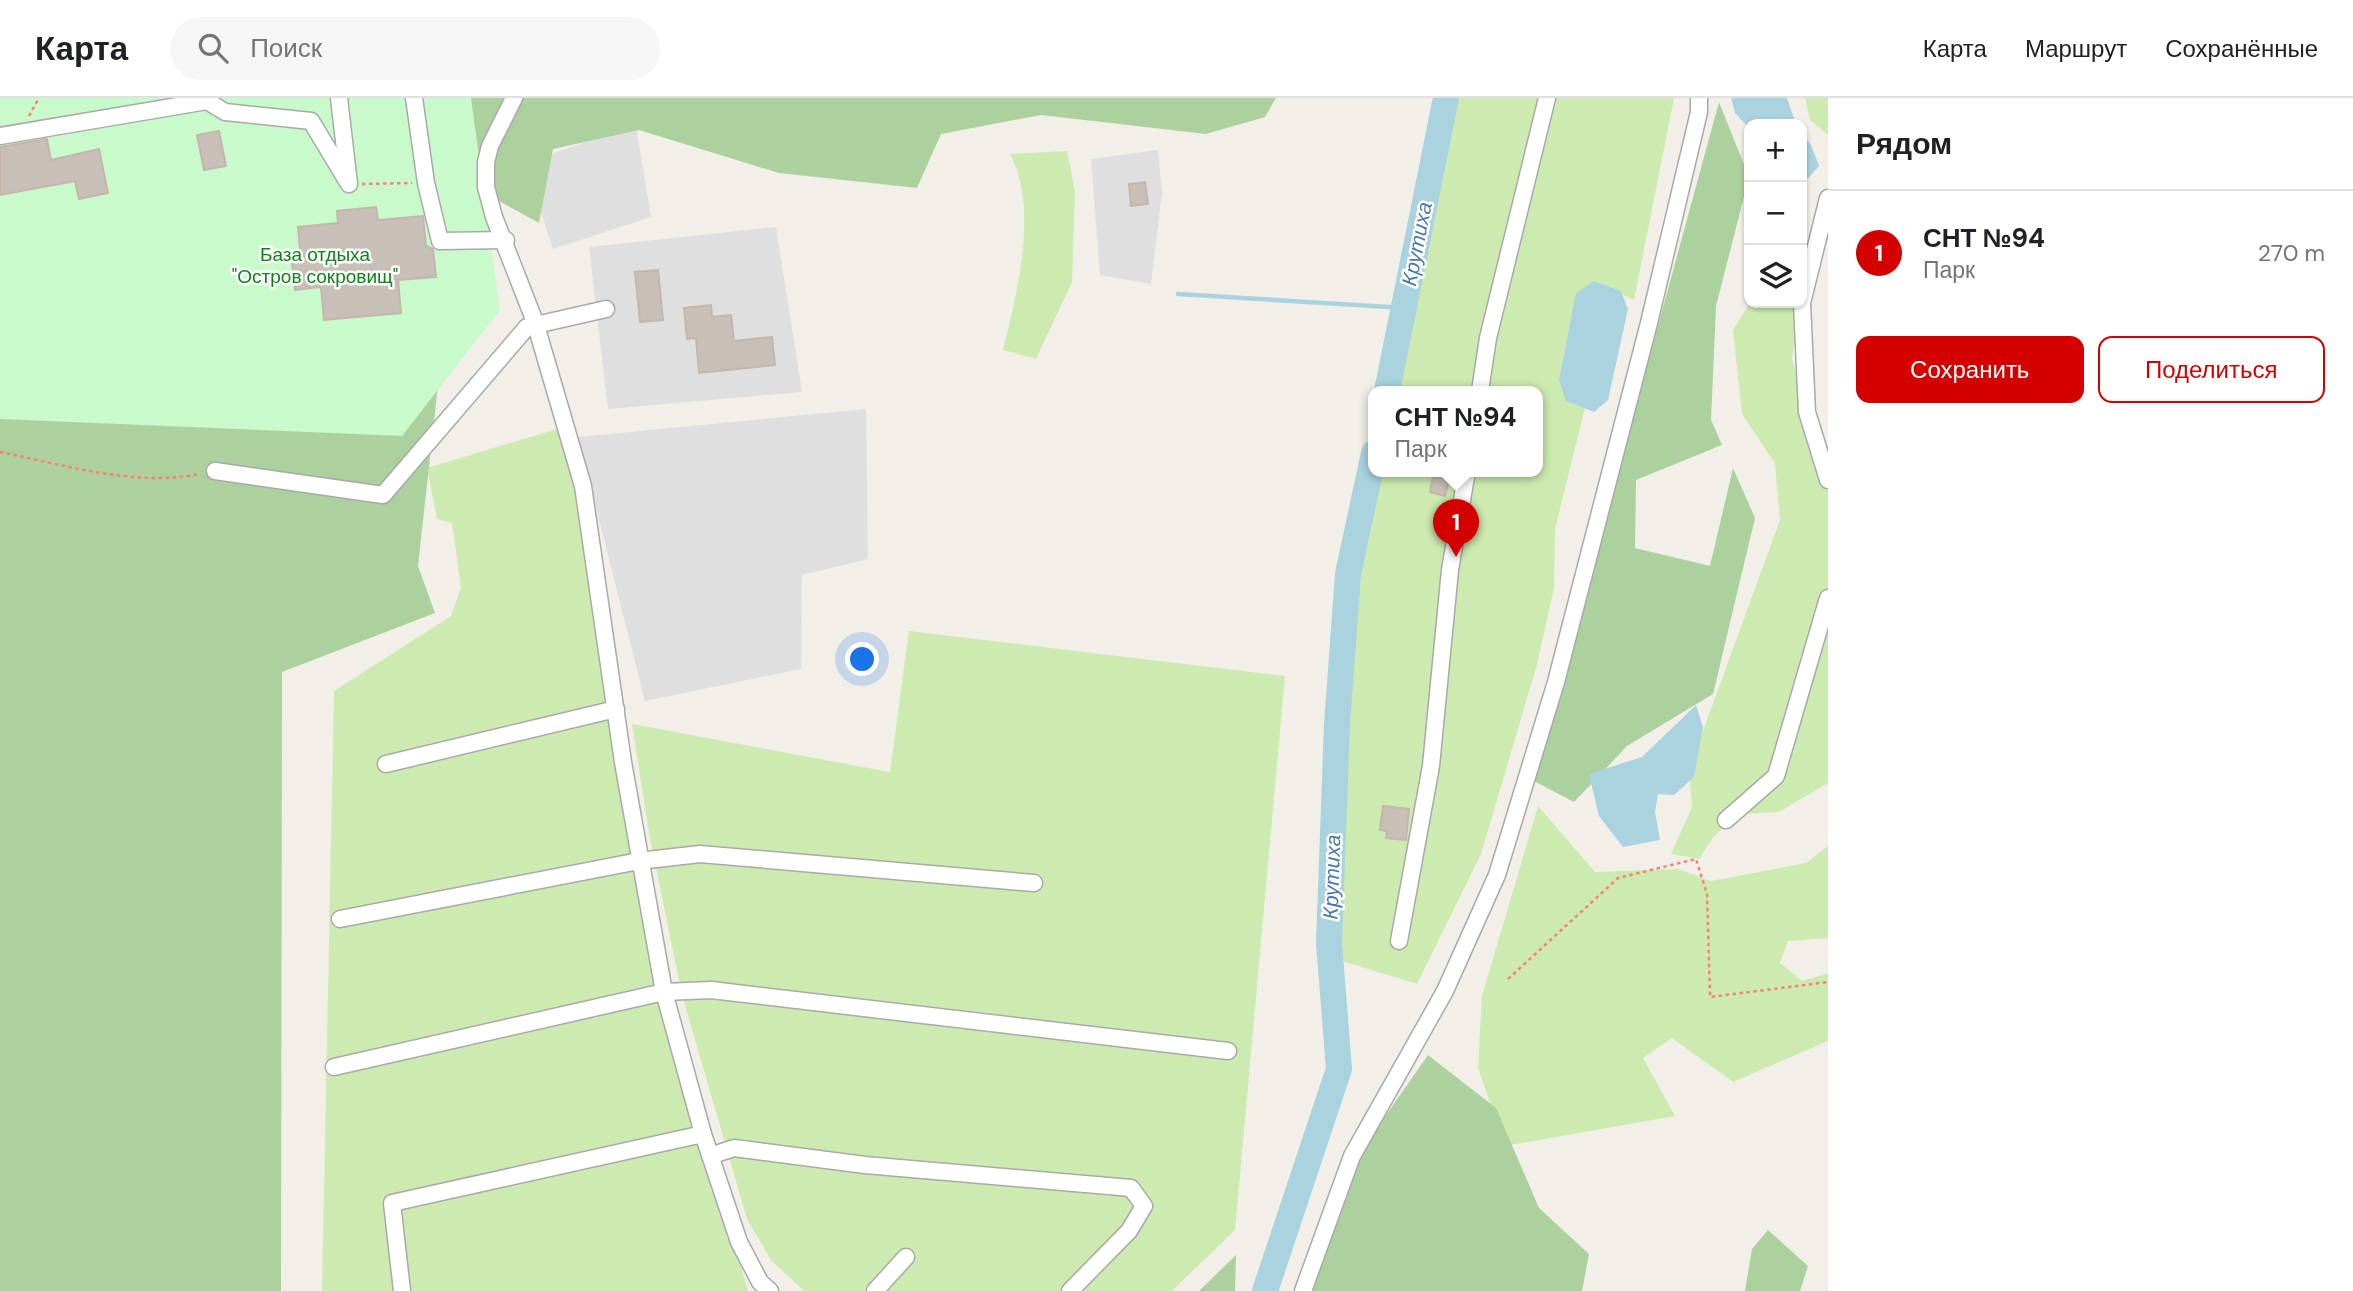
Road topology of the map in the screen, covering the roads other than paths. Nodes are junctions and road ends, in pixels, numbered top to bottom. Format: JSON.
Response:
{"nodes":[{"id":1,"x":339,"y":98,"type":"edge"},
{"id":2,"x":414,"y":98,"type":"edge"},
{"id":3,"x":514,"y":98,"type":"edge"},
{"id":4,"x":1546,"y":98,"type":"edge"},
{"id":5,"x":1699,"y":98,"type":"edge"},
{"id":6,"x":0,"y":136,"type":"edge"},
{"id":7,"x":1828,"y":198,"type":"edge"},
{"id":8,"x":506,"y":240,"type":"junction"},
{"id":9,"x":606,"y":309,"type":"dead end"},
{"id":10,"x":535,"y":322,"type":"junction"},
{"id":11,"x":1481,"y":386,"type":"edge"},
{"id":12,"x":215,"y":471,"type":"road end"},
{"id":13,"x":1465,"y":477,"type":"edge"},
{"id":14,"x":1828,"y":480,"type":"edge"},
{"id":15,"x":1828,"y":598,"type":"edge"},
{"id":16,"x":615,"y":709,"type":"junction"},
{"id":17,"x":386,"y":764,"type":"dead end"},
{"id":18,"x":1726,"y":820,"type":"dead end"},
{"id":19,"x":639,"y":860,"type":"junction"},
{"id":20,"x":1034,"y":883,"type":"dead end"},
{"id":21,"x":340,"y":919,"type":"dead end"},
{"id":22,"x":1399,"y":941,"type":"dead end"},
{"id":23,"x":664,"y":992,"type":"junction"},
{"id":24,"x":1228,"y":1051,"type":"dead end"},
{"id":25,"x":334,"y":1067,"type":"dead end"},
{"id":26,"x":703,"y":1134,"type":"junction"},
{"id":27,"x":710,"y":1156,"type":"junction"},
{"id":28,"x":906,"y":1257,"type":"dead end"},
{"id":29,"x":402,"y":1291,"type":"edge"},
{"id":30,"x":770,"y":1291,"type":"edge"},
{"id":31,"x":875,"y":1291,"type":"edge"},
{"id":32,"x":1070,"y":1291,"type":"edge"},
{"id":33,"x":1303,"y":1291,"type":"edge"}],
"edges":[{"from":1,"to":6,"type":"street"},
{"from":2,"to":8,"type":"street"},
{"from":3,"to":8,"type":"street"},
{"from":4,"to":11,"type":"street"},
{"from":5,"to":33,"type":"street"},
{"from":7,"to":14,"type":"street"},
{"from":8,"to":10,"type":"street"},
{"from":9,"to":10,"type":"street"},
{"from":10,"to":12,"type":"street"},
{"from":10,"to":16,"type":"street"},
{"from":13,"to":22,"type":"street"},
{"from":15,"to":18,"type":"street"},
{"from":16,"to":17,"type":"street"},
{"from":16,"to":19,"type":"street"},
{"from":19,"to":20,"type":"street"},
{"from":19,"to":21,"type":"street"},
{"from":19,"to":23,"type":"street"},
{"from":23,"to":24,"type":"street"},
{"from":23,"to":25,"type":"street"},
{"from":23,"to":26,"type":"street"},
{"from":26,"to":27,"type":"street"},
{"from":26,"to":29,"type":"street"},
{"from":27,"to":30,"type":"street"},
{"from":27,"to":32,"type":"street"},
{"from":28,"to":31,"type":"street"}]}
